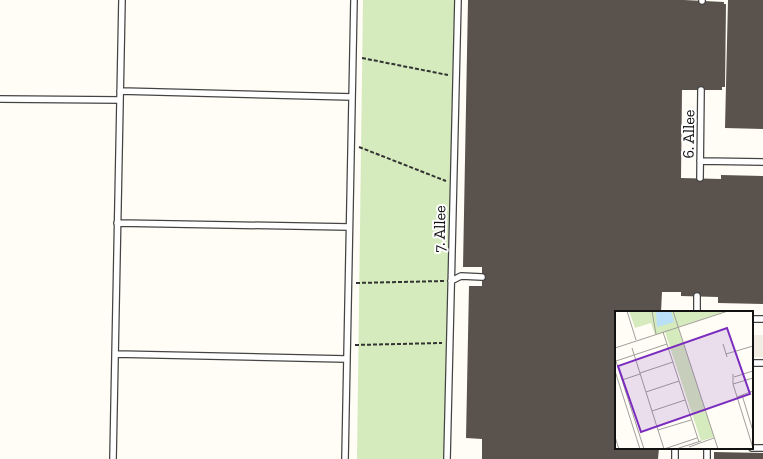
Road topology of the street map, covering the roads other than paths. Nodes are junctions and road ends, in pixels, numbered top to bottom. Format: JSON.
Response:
{"nodes":[{"id":1,"x":122,"y":0,"type":"edge"},
{"id":2,"x":354,"y":0,"type":"edge"},
{"id":3,"x":458,"y":0,"type":"edge"},
{"id":4,"x":701,"y":90,"type":"dead end"},
{"id":5,"x":120,"y":91,"type":"junction"},
{"id":6,"x":352,"y":97,"type":"junction"},
{"id":7,"x":0,"y":99,"type":"edge"},
{"id":8,"x":120,"y":100,"type":"junction"},
{"id":9,"x":700,"y":161,"type":"junction"},
{"id":10,"x":763,"y":162,"type":"edge"},
{"id":11,"x":700,"y":178,"type":"dead end"},
{"id":12,"x":117,"y":223,"type":"junction"},
{"id":13,"x":349,"y":227,"type":"junction"},
{"id":14,"x":482,"y":277,"type":"dead end"},
{"id":15,"x":451,"y":281,"type":"junction"},
{"id":16,"x":697,"y":296,"type":"dead end"},
{"id":17,"x":697,"y":311,"type":"edge"},
{"id":18,"x":115,"y":354,"type":"junction"},
{"id":19,"x":346,"y":359,"type":"junction"},
{"id":20,"x":113,"y":459,"type":"edge"},
{"id":21,"x":345,"y":459,"type":"edge"},
{"id":22,"x":447,"y":459,"type":"edge"}],
"edges":[{"from":1,"to":5,"type":"lane"},
{"from":2,"to":6,"type":"lane"},
{"from":3,"to":15,"type":"lane","name":"7. Allee"},
{"from":4,"to":9,"type":"lane","name":"6. Allee"},
{"from":5,"to":6,"type":"lane"},
{"from":5,"to":8,"type":"lane"},
{"from":6,"to":13,"type":"lane"},
{"from":7,"to":8,"type":"lane"},
{"from":8,"to":12,"type":"lane"},
{"from":9,"to":10,"type":"lane"},
{"from":9,"to":11,"type":"lane","name":"6. Allee"},
{"from":12,"to":13,"type":"lane"},
{"from":12,"to":18,"type":"lane"},
{"from":13,"to":19,"type":"lane"},
{"from":14,"to":15,"type":"lane"},
{"from":15,"to":22,"type":"lane","name":"7. Allee"},
{"from":16,"to":17,"type":"lane"},
{"from":18,"to":19,"type":"lane"},
{"from":18,"to":20,"type":"lane"},
{"from":19,"to":21,"type":"lane"}]}
